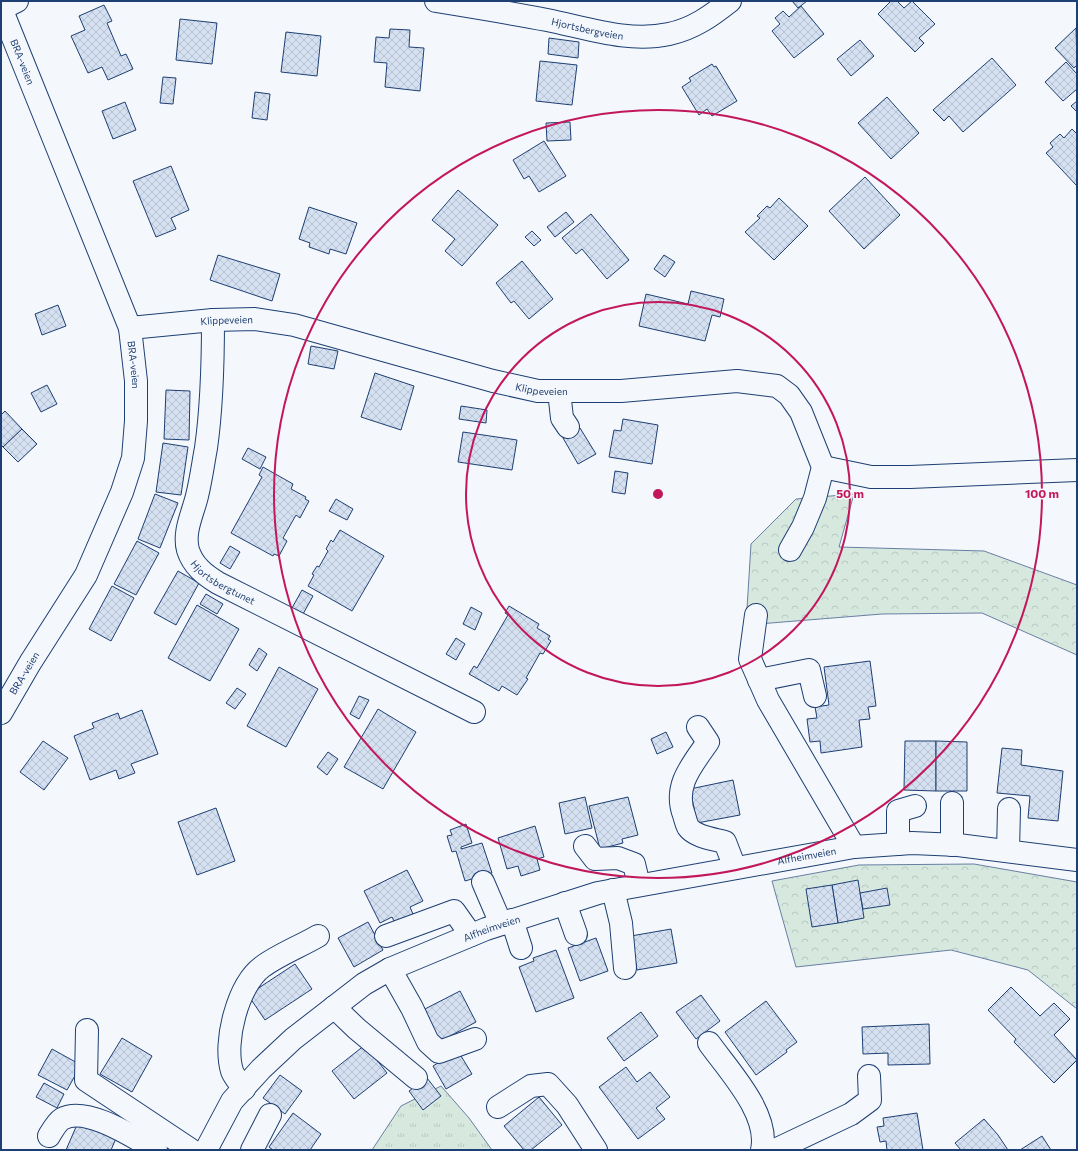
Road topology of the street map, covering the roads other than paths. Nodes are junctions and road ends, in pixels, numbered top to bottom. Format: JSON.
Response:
{"nodes":[{"id":1,"x":17,"y":1,"type":"edge"},
{"id":2,"x":436,"y":1,"type":"edge"},
{"id":3,"x":730,"y":1,"type":"edge"},
{"id":4,"x":1,"y":8,"type":"edge"},
{"id":5,"x":214,"y":320,"type":"junction"},
{"id":6,"x":130,"y":328,"type":"junction"},
{"id":7,"x":560,"y":391,"type":"junction"},
{"id":8,"x":568,"y":428,"type":"dead end"},
{"id":9,"x":823,"y":467,"type":"junction"},
{"id":10,"x":1077,"y":470,"type":"edge"},
{"id":11,"x":790,"y":550,"type":"dead end"},
{"id":12,"x":756,"y":615,"type":"dead end"},
{"id":13,"x":759,"y":680,"type":"junction"},
{"id":14,"x":815,"y":696,"type":"dead end"},
{"id":15,"x":474,"y":712,"type":"dead end"},
{"id":16,"x":1,"y":713,"type":"edge"},
{"id":17,"x":698,"y":727,"type":"dead end"},
{"id":18,"x":952,"y":803,"type":"dead end"},
{"id":19,"x":915,"y":806,"type":"dead end"},
{"id":20,"x":1009,"y":810,"type":"dead end"},
{"id":21,"x":898,"y":844,"type":"junction"},
{"id":22,"x":952,"y":845,"type":"junction"},
{"id":23,"x":584,"y":846,"type":"dead end"},
{"id":24,"x":854,"y":847,"type":"junction"},
{"id":25,"x":1008,"y":851,"type":"junction"},
{"id":26,"x":1077,"y":860,"type":"edge"},
{"id":27,"x":735,"y":868,"type":"junction"},
{"id":28,"x":483,"y":882,"type":"dead end"},
{"id":29,"x":639,"y":885,"type":"junction"},
{"id":30,"x":614,"y":890,"type":"junction"},
{"id":31,"x":565,"y":903,"type":"junction"},
{"id":32,"x":506,"y":922,"type":"junction"},
{"id":33,"x":576,"y":934,"type":"dead end"},
{"id":34,"x":471,"y":935,"type":"junction"},
{"id":35,"x":318,"y":936,"type":"dead end"},
{"id":36,"x":386,"y":936,"type":"dead end"},
{"id":37,"x":521,"y":948,"type":"dead end"},
{"id":38,"x":625,"y":968,"type":"dead end"},
{"id":39,"x":390,"y":969,"type":"junction"},
{"id":40,"x":334,"y":1007,"type":"junction"},
{"id":41,"x":87,"y":1030,"type":"dead end"},
{"id":42,"x":475,"y":1039,"type":"dead end"},
{"id":43,"x":709,"y":1043,"type":"dead end"},
{"id":44,"x":869,"y":1076,"type":"dead end"},
{"id":45,"x":416,"y":1078,"type":"dead end"},
{"id":46,"x":244,"y":1088,"type":"junction"},
{"id":47,"x":498,"y":1107,"type":"dead end"},
{"id":48,"x":270,"y":1115,"type":"dead end"},
{"id":49,"x":48,"y":1136,"type":"dead end"},
{"id":50,"x":156,"y":1150,"type":"edge"},
{"id":51,"x":191,"y":1150,"type":"edge"},
{"id":52,"x":206,"y":1150,"type":"edge"},
{"id":53,"x":252,"y":1150,"type":"edge"},
{"id":54,"x":596,"y":1150,"type":"edge"},
{"id":55,"x":762,"y":1150,"type":"edge"},
{"id":56,"x":775,"y":1150,"type":"edge"}],
"edges":[{"from":1,"to":4,"type":"street"},
{"from":2,"to":3,"type":"street","name":"Hjortsbergveien"},
{"from":4,"to":6,"type":"street","name":"BRA-veien"},
{"from":5,"to":6,"type":"street","name":"Klippeveien"},
{"from":5,"to":7,"type":"street","name":"Klippeveien"},
{"from":5,"to":15,"type":"street","name":"Hjortsbergtunet"},
{"from":6,"to":16,"type":"street","name":"BRA-veien"},
{"from":7,"to":8,"type":"street"},
{"from":7,"to":9,"type":"street","name":"Klippeveien"},
{"from":9,"to":10,"type":"street"},
{"from":9,"to":11,"type":"street"},
{"from":12,"to":13,"type":"street","name":"Alfheimveien"},
{"from":13,"to":14,"type":"street"},
{"from":13,"to":24,"type":"street","name":"Alfheimveien"},
{"from":17,"to":27,"type":"street"},
{"from":18,"to":22,"type":"street"},
{"from":19,"to":21,"type":"street"},
{"from":20,"to":25,"type":"street"},
{"from":21,"to":22,"type":"street","name":"Alfheimveien"},
{"from":21,"to":24,"type":"street","name":"Alfheimveien"},
{"from":22,"to":25,"type":"street","name":"Alfheimveien"},
{"from":23,"to":29,"type":"street"},
{"from":24,"to":27,"type":"street","name":"Alfheimveien"},
{"from":25,"to":26,"type":"street","name":"Alfheimveien"},
{"from":27,"to":29,"type":"street","name":"Alfheimveien"},
{"from":28,"to":32,"type":"street"},
{"from":29,"to":30,"type":"street","name":"Alfheimveien"},
{"from":30,"to":31,"type":"street","name":"Alfheimveien"},
{"from":30,"to":38,"type":"street"},
{"from":31,"to":32,"type":"street","name":"Alfheimveien"},
{"from":31,"to":33,"type":"street"},
{"from":32,"to":34,"type":"street","name":"Alfheimveien"},
{"from":32,"to":37,"type":"street"},
{"from":34,"to":36,"type":"street"},
{"from":34,"to":39,"type":"street","name":"Alfheimveien"},
{"from":35,"to":46,"type":"street"},
{"from":39,"to":40,"type":"street","name":"Alfheimveien"},
{"from":39,"to":42,"type":"street"},
{"from":40,"to":45,"type":"street"},
{"from":40,"to":46,"type":"street","name":"Alfheimveien"},
{"from":41,"to":51,"type":"street"},
{"from":43,"to":55,"type":"street"},
{"from":44,"to":56,"type":"street"},
{"from":46,"to":52,"type":"street","name":"Alfheimveien"},
{"from":47,"to":54,"type":"street"},
{"from":48,"to":53,"type":"street"},
{"from":49,"to":50,"type":"street"}]}
